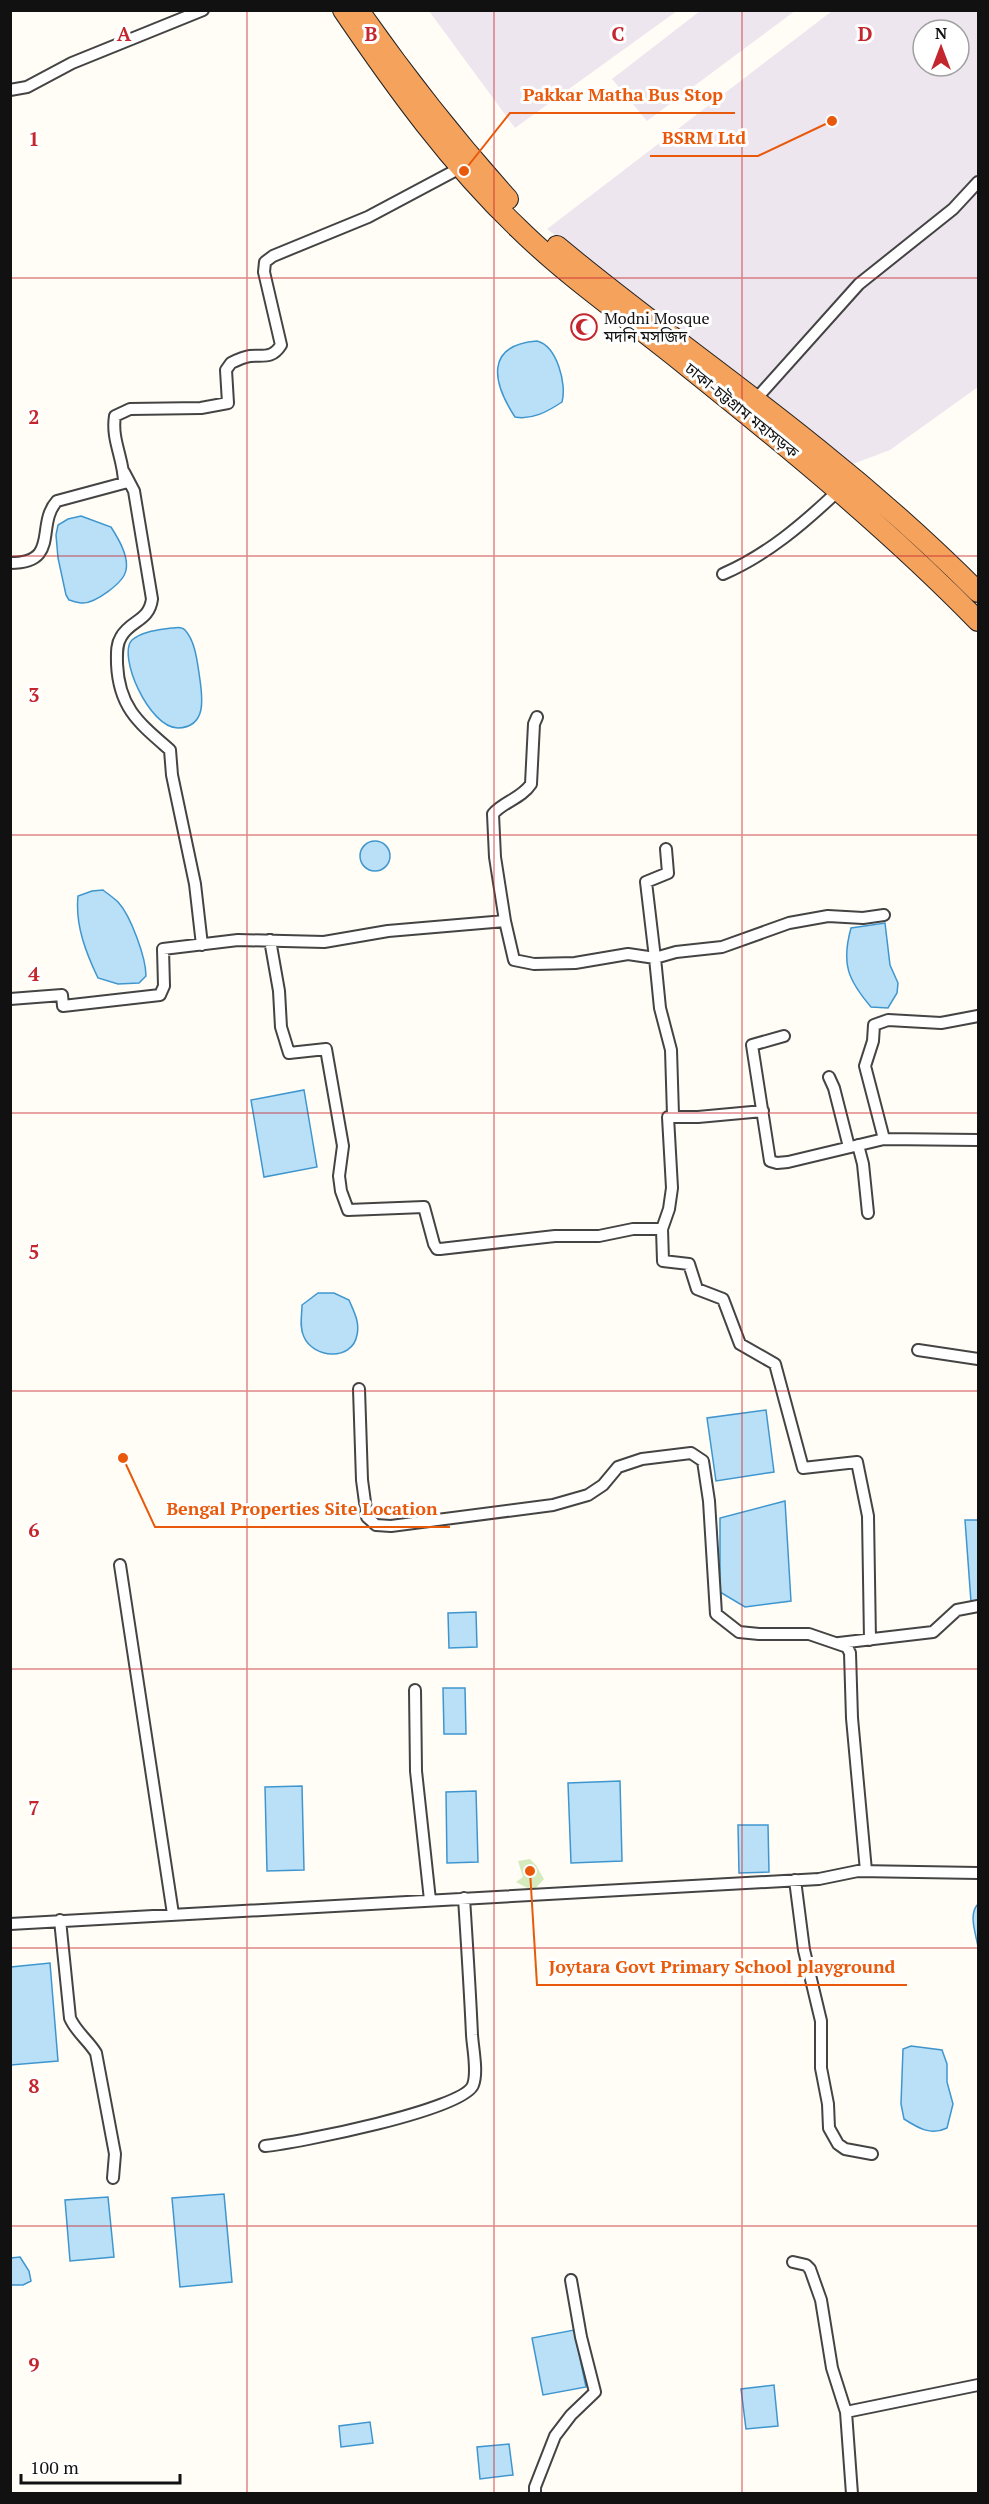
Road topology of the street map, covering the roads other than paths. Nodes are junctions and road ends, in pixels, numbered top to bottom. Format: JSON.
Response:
{"nodes":[{"id":1,"x":203,"y":10,"type":"edge"},
{"id":2,"x":342,"y":10,"type":"edge"},
{"id":3,"x":359,"y":10,"type":"edge"},
{"id":4,"x":10,"y":90,"type":"edge"},
{"id":5,"x":460,"y":168,"type":"junction"},
{"id":6,"x":978,"y":182,"type":"edge"},
{"id":7,"x":755,"y":400,"type":"junction"},
{"id":8,"x":812,"y":456,"type":"junction"},
{"id":9,"x":124,"y":471,"type":"junction"},
{"id":10,"x":838,"y":491,"type":"junction"},
{"id":11,"x":10,"y":563,"type":"edge"},
{"id":12,"x":723,"y":574,"type":"dead end"},
{"id":13,"x":978,"y":592,"type":"edge"},
{"id":14,"x":978,"y":621,"type":"edge"},
{"id":15,"x":537,"y":717,"type":"dead end"},
{"id":16,"x":666,"y":849,"type":"dead end"},
{"id":17,"x":884,"y":915,"type":"dead end"},
{"id":18,"x":505,"y":921,"type":"junction"},
{"id":19,"x":270,"y":940,"type":"junction"},
{"id":20,"x":202,"y":945,"type":"junction"},
{"id":21,"x":655,"y":958,"type":"junction"},
{"id":22,"x":10,"y":999,"type":"edge"},
{"id":23,"x":978,"y":1016,"type":"edge"},
{"id":24,"x":784,"y":1036,"type":"dead end"},
{"id":25,"x":829,"y":1077,"type":"dead end"},
{"id":26,"x":763,"y":1111,"type":"junction"},
{"id":27,"x":673,"y":1116,"type":"junction"},
{"id":28,"x":884,"y":1139,"type":"junction"},
{"id":29,"x":978,"y":1140,"type":"edge"},
{"id":30,"x":854,"y":1146,"type":"junction"},
{"id":31,"x":868,"y":1213,"type":"dead end"},
{"id":32,"x":662,"y":1229,"type":"junction"},
{"id":33,"x":918,"y":1350,"type":"dead end"},
{"id":34,"x":978,"y":1359,"type":"edge"},
{"id":35,"x":359,"y":1389,"type":"dead end"},
{"id":36,"x":120,"y":1565,"type":"dead end"},
{"id":37,"x":978,"y":1606,"type":"edge"},
{"id":38,"x":870,"y":1640,"type":"junction"},
{"id":39,"x":837,"y":1643,"type":"junction"},
{"id":40,"x":415,"y":1689,"type":"dead end"},
{"id":41,"x":866,"y":1871,"type":"junction"},
{"id":42,"x":978,"y":1873,"type":"edge"},
{"id":43,"x":795,"y":1880,"type":"junction"},
{"id":44,"x":464,"y":1898,"type":"junction"},
{"id":45,"x":430,"y":1900,"type":"junction"},
{"id":46,"x":173,"y":1914,"type":"junction"},
{"id":47,"x":60,"y":1920,"type":"junction"},
{"id":48,"x":10,"y":1924,"type":"edge"},
{"id":49,"x":265,"y":2146,"type":"dead end"},
{"id":50,"x":872,"y":2154,"type":"dead end"},
{"id":51,"x":113,"y":2178,"type":"dead end"},
{"id":52,"x":793,"y":2262,"type":"dead end"},
{"id":53,"x":571,"y":2280,"type":"dead end"},
{"id":54,"x":978,"y":2385,"type":"edge"},
{"id":55,"x":846,"y":2412,"type":"junction"},
{"id":56,"x":535,"y":2493,"type":"edge"},
{"id":57,"x":852,"y":2493,"type":"edge"}],
"edges":[{"from":1,"to":4,"type":"street"},
{"from":2,"to":5,"type":"highway","name":"ঢাকা-চট্টগ্রাম মহাসড়ক"},
{"from":3,"to":7,"type":"highway","name":"ঢাকা-চট্টগ্রাম মহাসড়ক"},
{"from":5,"to":8,"type":"highway","name":"ঢাকা-চট্টগ্রাম মহাসড়ক"},
{"from":5,"to":9,"type":"street"},
{"from":6,"to":7,"type":"street"},
{"from":7,"to":8,"type":"highway","name":"ঢাকা-চট্টগ্রাম মহাসড়ক"},
{"from":8,"to":10,"type":"highway","name":"ঢাকা-চট্টগ্রাম মহাসড়ক"},
{"from":8,"to":13,"type":"highway","name":"ঢাকা-চট্টগ্রাম মহাসড়ক"},
{"from":9,"to":11,"type":"street"},
{"from":9,"to":20,"type":"street"},
{"from":10,"to":12,"type":"street"},
{"from":10,"to":14,"type":"highway","name":"ঢাকা-চট্টগ্রাম মহাসড়ক"},
{"from":15,"to":18,"type":"street"},
{"from":16,"to":21,"type":"street"},
{"from":17,"to":21,"type":"street"},
{"from":18,"to":19,"type":"street"},
{"from":18,"to":21,"type":"street"},
{"from":19,"to":20,"type":"street"},
{"from":19,"to":32,"type":"street"},
{"from":20,"to":22,"type":"street"},
{"from":21,"to":27,"type":"street"},
{"from":23,"to":28,"type":"street"},
{"from":24,"to":26,"type":"street"},
{"from":25,"to":30,"type":"street"},
{"from":26,"to":27,"type":"street"},
{"from":26,"to":30,"type":"street"},
{"from":27,"to":32,"type":"street"},
{"from":28,"to":29,"type":"street"},
{"from":28,"to":30,"type":"street"},
{"from":30,"to":31,"type":"street"},
{"from":32,"to":38,"type":"street"},
{"from":33,"to":34,"type":"street"},
{"from":35,"to":39,"type":"street"},
{"from":36,"to":46,"type":"street"},
{"from":37,"to":38,"type":"street"},
{"from":38,"to":39,"type":"street"},
{"from":39,"to":41,"type":"street"},
{"from":40,"to":45,"type":"street"},
{"from":41,"to":42,"type":"street"},
{"from":41,"to":43,"type":"street"},
{"from":43,"to":44,"type":"street"},
{"from":43,"to":50,"type":"street"},
{"from":44,"to":45,"type":"street"},
{"from":44,"to":49,"type":"street"},
{"from":45,"to":46,"type":"street"},
{"from":46,"to":47,"type":"street"},
{"from":47,"to":48,"type":"street"},
{"from":47,"to":51,"type":"street"},
{"from":52,"to":55,"type":"street"},
{"from":53,"to":56,"type":"street"},
{"from":54,"to":55,"type":"street"},
{"from":55,"to":57,"type":"street"}]}
